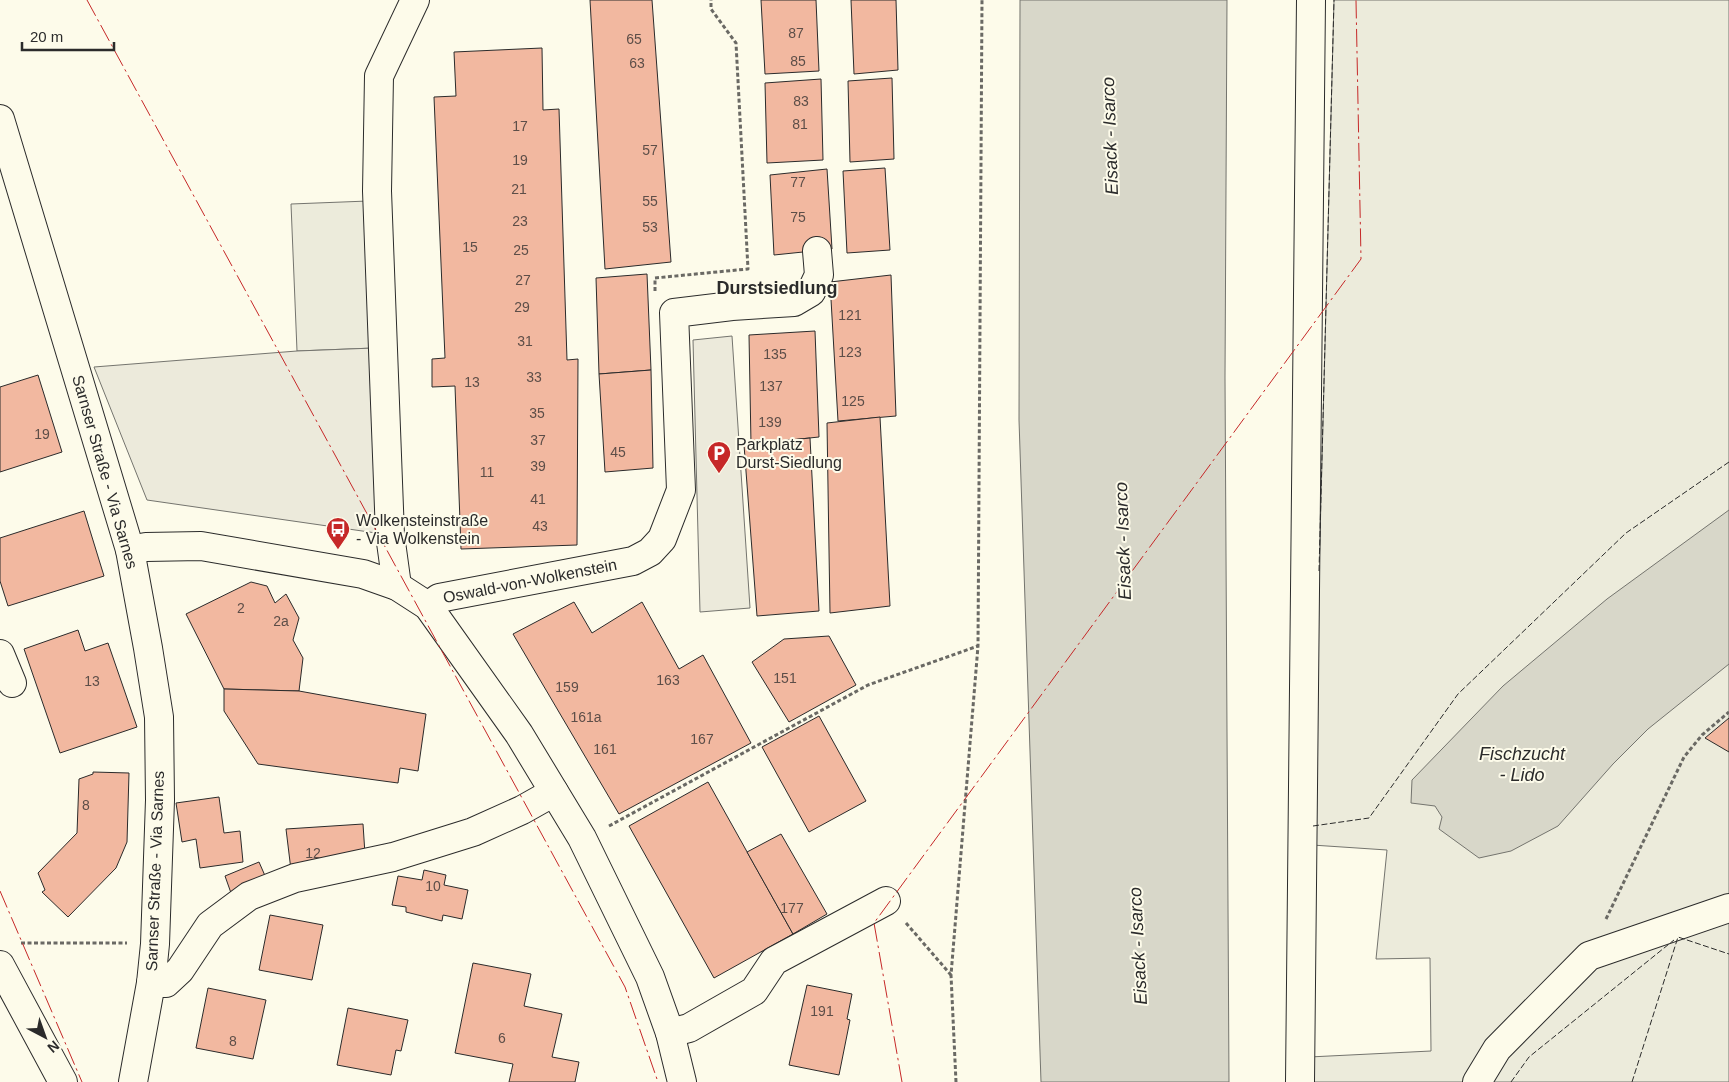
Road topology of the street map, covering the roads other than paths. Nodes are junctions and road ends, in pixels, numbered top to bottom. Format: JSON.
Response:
{"nodes":[{"id":1,"x":415,"y":0,"type":"edge"},
{"id":2,"x":1311,"y":0,"type":"edge"},
{"id":3,"x":0,"y":119,"type":"edge"},
{"id":4,"x":817,"y":251,"type":"dead end"},
{"id":5,"x":130,"y":550,"type":"junction"},
{"id":6,"x":397,"y":586,"type":"junction"},
{"id":7,"x":428,"y":606,"type":"junction"},
{"id":8,"x":0,"y":654,"type":"edge"},
{"id":9,"x":12,"y":683,"type":"dead end"},
{"id":10,"x":554,"y":792,"type":"junction"},
{"id":11,"x":886,"y":901,"type":"road end"},
{"id":12,"x":1729,"y":908,"type":"edge"},
{"id":13,"x":0,"y":965,"type":"edge"},
{"id":14,"x":151,"y":983,"type":"junction"},
{"id":15,"x":670,"y":1033,"type":"junction"},
{"id":16,"x":64,"y":1082,"type":"edge"},
{"id":17,"x":133,"y":1082,"type":"edge"},
{"id":18,"x":682,"y":1082,"type":"edge"},
{"id":19,"x":1300,"y":1082,"type":"edge"},
{"id":20,"x":1477,"y":1082,"type":"edge"}],
"edges":[{"from":1,"to":6,"type":"street"},
{"from":2,"to":19,"type":"street"},
{"from":3,"to":5,"type":"street","name":"Sarnser Straße - Via Sarnes"},
{"from":4,"to":7,"type":"street","name":"Oswald-von-Wolkenstein"},
{"from":5,"to":6,"type":"street"},
{"from":5,"to":14,"type":"street","name":"Sarnser Straße - Via Sarnes"},
{"from":6,"to":7,"type":"street"},
{"from":7,"to":10,"type":"street"},
{"from":8,"to":9,"type":"street"},
{"from":10,"to":14,"type":"street","name":"Sarnser Straße - Via Sarnes"},
{"from":10,"to":15,"type":"street"},
{"from":11,"to":15,"type":"street"},
{"from":12,"to":20,"type":"street"},
{"from":13,"to":16,"type":"street"},
{"from":14,"to":17,"type":"street","name":"Sarnser Straße - Via Sarnes"},
{"from":15,"to":18,"type":"street"}]}
